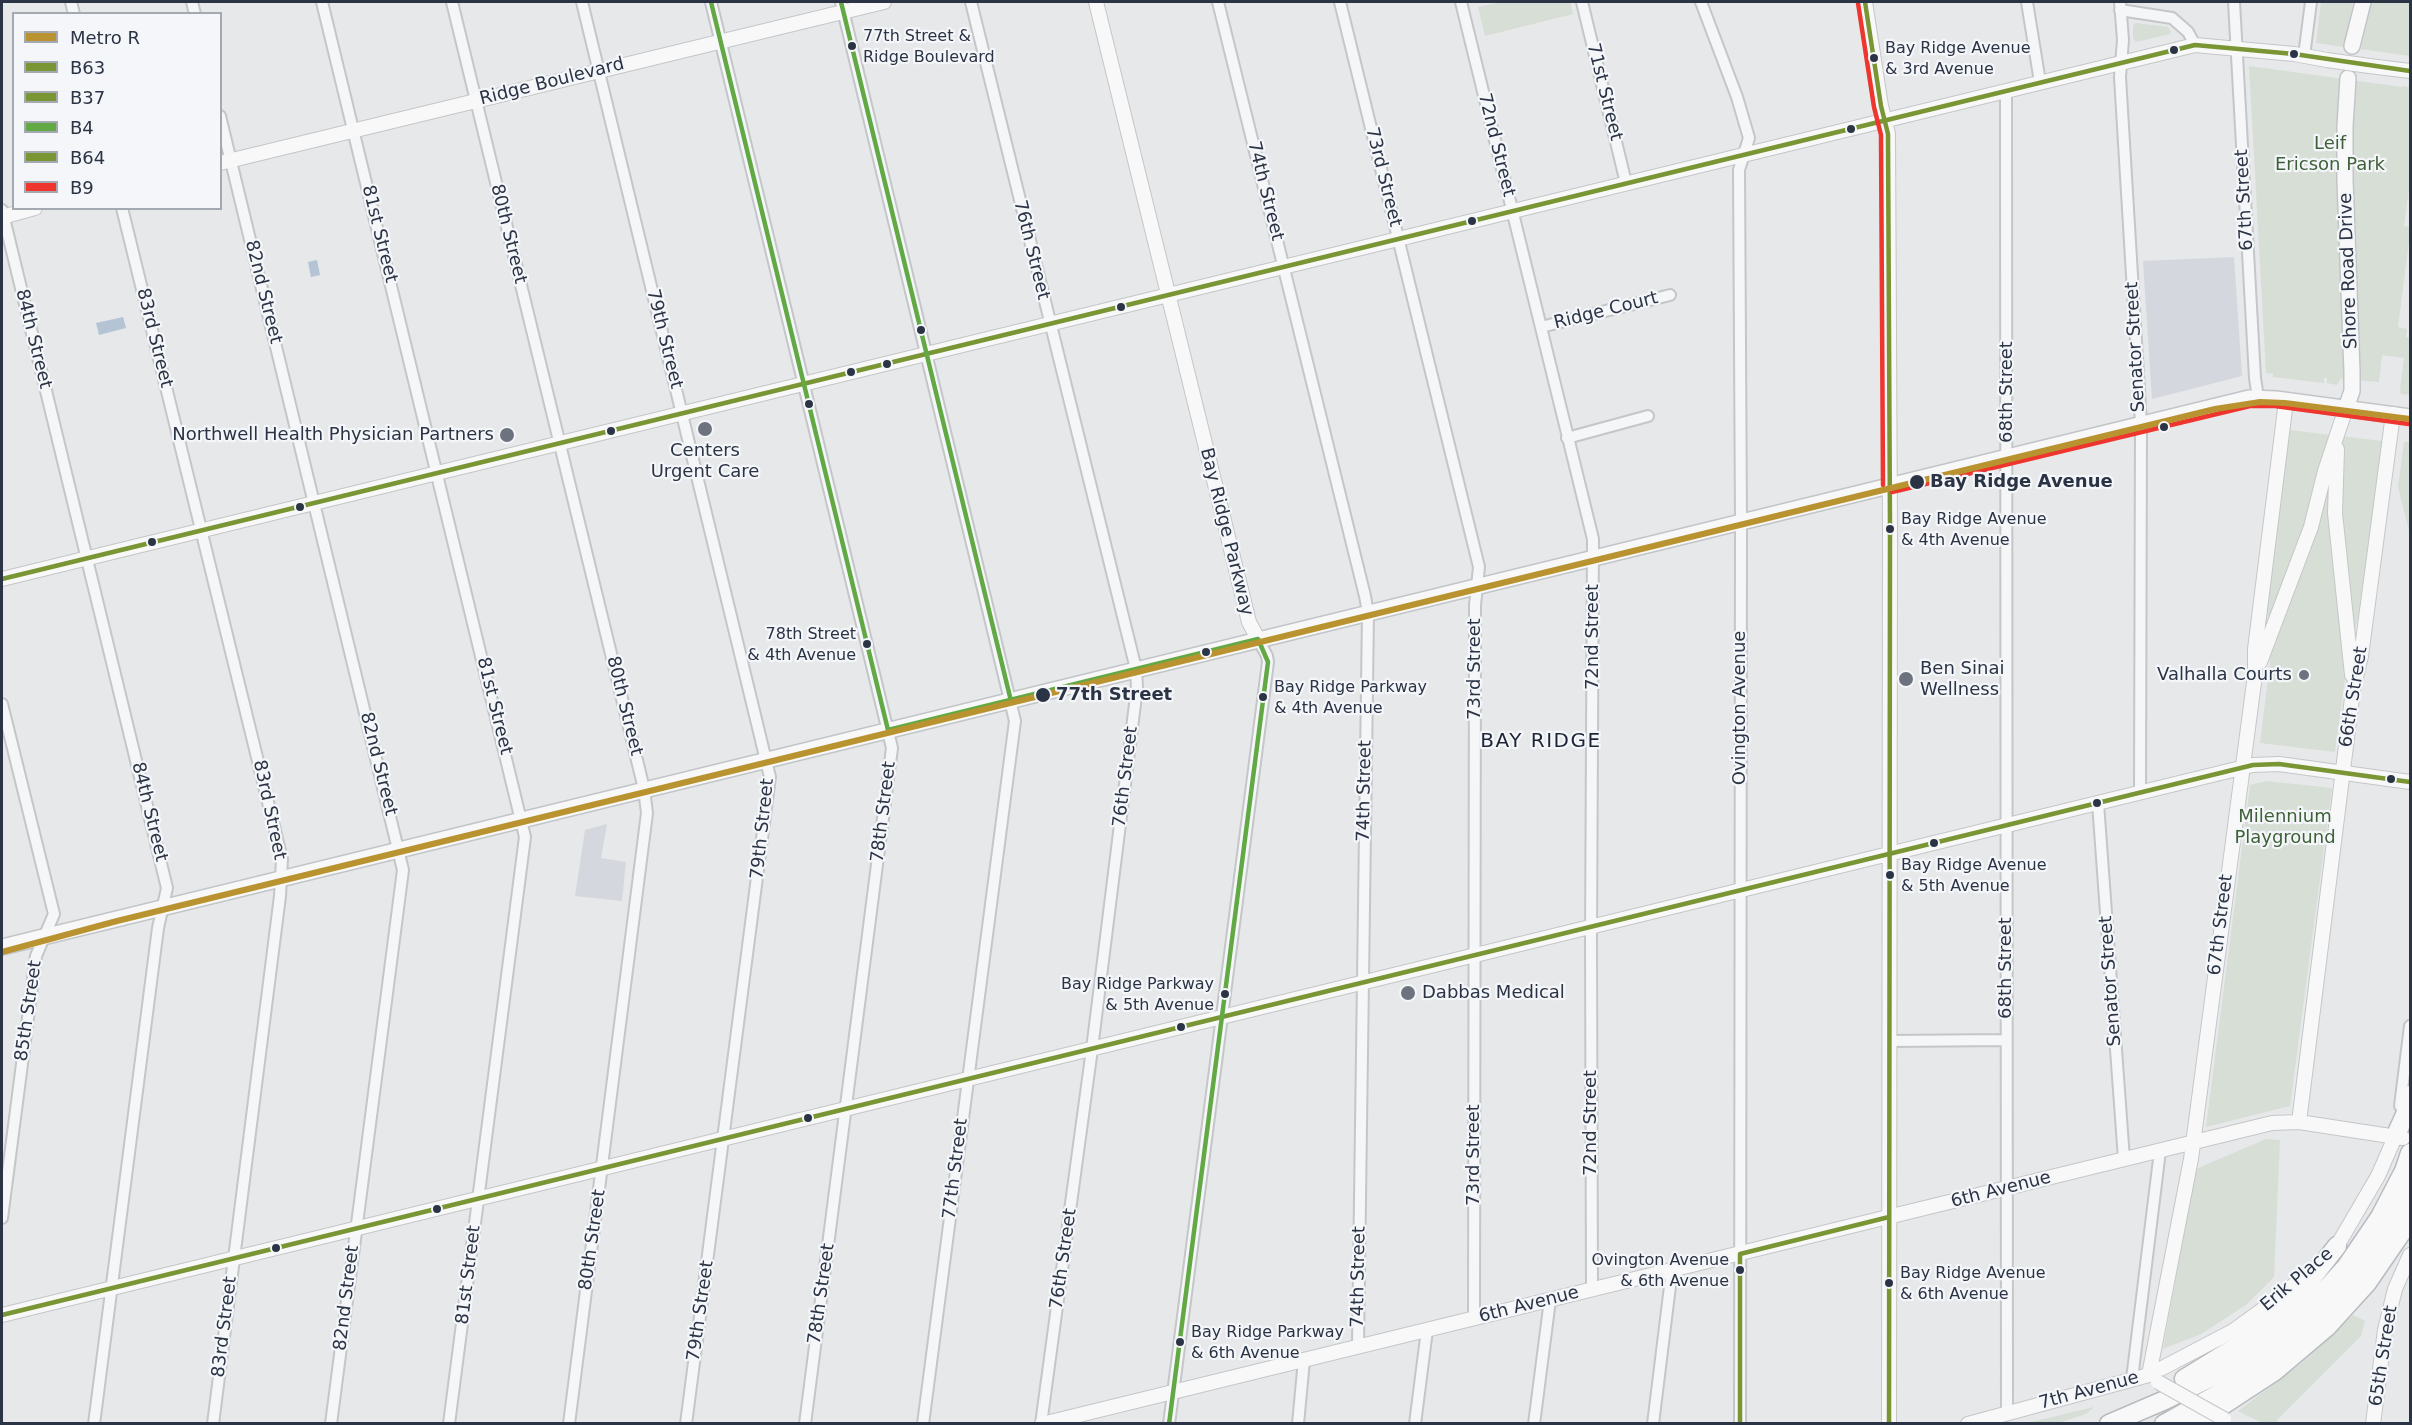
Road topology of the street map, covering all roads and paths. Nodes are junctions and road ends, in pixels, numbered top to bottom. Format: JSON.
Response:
{"nodes":[{"id":1,"x":322,"y":2,"type":"edge"},
{"id":2,"x":452,"y":2,"type":"edge"},
{"id":3,"x":582,"y":2,"type":"edge"},
{"id":4,"x":711,"y":2,"type":"edge"},
{"id":5,"x":884,"y":2,"type":"edge"},
{"id":6,"x":971,"y":2,"type":"edge"},
{"id":7,"x":1096,"y":2,"type":"edge"},
{"id":8,"x":1218,"y":2,"type":"edge"},
{"id":9,"x":1340,"y":2,"type":"edge"},
{"id":10,"x":1461,"y":2,"type":"edge"},
{"id":11,"x":1582,"y":2,"type":"edge"},
{"id":12,"x":1701,"y":2,"type":"edge"},
{"id":13,"x":1865,"y":2,"type":"edge"},
{"id":14,"x":2027,"y":2,"type":"edge"},
{"id":15,"x":2234,"y":2,"type":"edge"},
{"id":16,"x":2311,"y":2,"type":"edge"},
{"id":17,"x":2363,"y":2,"type":"edge"},
{"id":18,"x":842,"y":6,"type":"edge"},
{"id":19,"x":2120,"y":6,"type":"edge"},
{"id":20,"x":721,"y":41,"type":"junction"},
{"id":21,"x":2195,"y":45,"type":"junction"},
{"id":22,"x":2352,"y":46,"type":"dead end"},
{"id":23,"x":2236,"y":49,"type":"junction"},
{"id":24,"x":2304,"y":56,"type":"junction"},
{"id":25,"x":2121,"y":63,"type":"junction"},
{"id":26,"x":598,"y":71,"type":"junction"},
{"id":27,"x":2408,"y":71,"type":"edge"},
{"id":28,"x":2348,"y":78,"type":"dead end"},
{"id":29,"x":2040,"y":82,"type":"junction"},
{"id":30,"x":2006,"y":91,"type":"junction"},
{"id":31,"x":476,"y":101,"type":"junction"},
{"id":32,"x":1885,"y":120,"type":"junction"},
{"id":33,"x":354,"y":130,"type":"junction"},
{"id":34,"x":222,"y":131,"type":"edge"},
{"id":35,"x":1744,"y":154,"type":"junction"},
{"id":36,"x":226,"y":162,"type":"edge"},
{"id":37,"x":1626,"y":183,"type":"junction"},
{"id":38,"x":24,"y":210,"type":"edge"},
{"id":39,"x":122,"y":210,"type":"edge"},
{"id":40,"x":1512,"y":211,"type":"junction"},
{"id":41,"x":2,"y":214,"type":"edge"},
{"id":42,"x":1398,"y":239,"type":"junction"},
{"id":43,"x":1283,"y":267,"type":"junction"},
{"id":44,"x":1168,"y":295,"type":"junction"},
{"id":45,"x":1670,"y":295,"type":"dead end"},
{"id":46,"x":1049,"y":324,"type":"junction"},
{"id":47,"x":1541,"y":327,"type":"junction"},
{"id":48,"x":927,"y":354,"type":"junction"},
{"id":49,"x":804,"y":384,"type":"junction"},
{"id":50,"x":2258,"y":398,"type":"junction"},
{"id":51,"x":2286,"y":401,"type":"junction"},
{"id":52,"x":2346,"y":408,"type":"junction"},
{"id":53,"x":682,"y":413,"type":"junction"},
{"id":54,"x":2393,"y":414,"type":"junction"},
{"id":55,"x":1648,"y":417,"type":"dead end"},
{"id":56,"x":2410,"y":417,"type":"edge"},
{"id":57,"x":2141,"y":424,"type":"junction"},
{"id":58,"x":2339,"y":426,"type":"junction"},
{"id":59,"x":1568,"y":438,"type":"junction"},
{"id":60,"x":559,"y":443,"type":"junction"},
{"id":61,"x":2007,"y":457,"type":"junction"},
{"id":62,"x":437,"y":473,"type":"junction"},
{"id":63,"x":1890,"y":485,"type":"junction"},
{"id":64,"x":315,"y":503,"type":"junction"},
{"id":65,"x":1741,"y":522,"type":"junction"},
{"id":66,"x":200,"y":531,"type":"junction"},
{"id":67,"x":1593,"y":558,"type":"junction"},
{"id":68,"x":86,"y":559,"type":"junction"},
{"id":69,"x":2,"y":579,"type":"edge"},
{"id":70,"x":1477,"y":587,"type":"junction"},
{"id":71,"x":1368,"y":613,"type":"junction"},
{"id":72,"x":1258,"y":639,"type":"junction"},
{"id":73,"x":1136,"y":669,"type":"junction"},
{"id":74,"x":2255,"y":675,"type":"junction"},
{"id":75,"x":2353,"y":690,"type":"junction"},
{"id":76,"x":1011,"y":701,"type":"junction"},
{"id":77,"x":2,"y":704,"type":"edge"},
{"id":78,"x":888,"y":730,"type":"junction"},
{"id":79,"x":767,"y":760,"type":"junction"},
{"id":80,"x":2242,"y":768,"type":"junction"},
{"id":81,"x":2343,"y":772,"type":"junction"},
{"id":82,"x":2410,"y":782,"type":"edge"},
{"id":83,"x":644,"y":789,"type":"junction"},
{"id":84,"x":2140,"y":792,"type":"junction"},
{"id":85,"x":2097,"y":803,"type":"junction"},
{"id":86,"x":522,"y":820,"type":"junction"},
{"id":87,"x":2007,"y":826,"type":"junction"},
{"id":88,"x":399,"y":850,"type":"junction"},
{"id":89,"x":1889,"y":854,"type":"junction"},
{"id":90,"x":281,"y":879,"type":"junction"},
{"id":91,"x":1740,"y":891,"type":"junction"},
{"id":92,"x":162,"y":908,"type":"junction"},
{"id":93,"x":1591,"y":927,"type":"junction"},
{"id":94,"x":45,"y":936,"type":"junction"},
{"id":95,"x":2,"y":947,"type":"edge"},
{"id":96,"x":1474,"y":956,"type":"junction"},
{"id":97,"x":1363,"y":983,"type":"junction"},
{"id":98,"x":1222,"y":1017,"type":"junction"},
{"id":99,"x":2410,"y":1026,"type":"edge"},
{"id":100,"x":2006,"y":1040,"type":"junction"},
{"id":101,"x":1889,"y":1041,"type":"junction"},
{"id":102,"x":1092,"y":1049,"type":"junction"},
{"id":103,"x":968,"y":1079,"type":"junction"},
{"id":104,"x":2410,"y":1095,"type":"edge"},
{"id":105,"x":847,"y":1108,"type":"junction"},
{"id":106,"x":2299,"y":1122,"type":"junction"},
{"id":107,"x":724,"y":1138,"type":"junction"},
{"id":108,"x":2193,"y":1142,"type":"junction"},
{"id":109,"x":2403,"y":1143,"type":"edge"},
{"id":110,"x":2160,"y":1151,"type":"junction"},
{"id":111,"x":2124,"y":1159,"type":"junction"},
{"id":112,"x":603,"y":1167,"type":"junction"},
{"id":113,"x":2410,"y":1185,"type":"edge"},
{"id":114,"x":2007,"y":1189,"type":"junction"},
{"id":115,"x":478,"y":1199,"type":"junction"},
{"id":116,"x":1890,"y":1217,"type":"junction"},
{"id":117,"x":2,"y":1218,"type":"edge"},
{"id":118,"x":2397,"y":1221,"type":"edge"},
{"id":119,"x":356,"y":1228,"type":"junction"},
{"id":120,"x":2337,"y":1246,"type":"junction"},
{"id":121,"x":1740,"y":1254,"type":"junction"},
{"id":122,"x":2410,"y":1256,"type":"edge"},
{"id":123,"x":234,"y":1258,"type":"junction"},
{"id":124,"x":1672,"y":1270,"type":"junction"},
{"id":125,"x":111,"y":1288,"type":"junction"},
{"id":126,"x":1592,"y":1289,"type":"junction"},
{"id":127,"x":1550,"y":1300,"type":"junction"},
{"id":128,"x":2,"y":1315,"type":"edge"},
{"id":129,"x":1474,"y":1318,"type":"junction"},
{"id":130,"x":1427,"y":1330,"type":"junction"},
{"id":131,"x":1359,"y":1346,"type":"junction"},
{"id":132,"x":1304,"y":1360,"type":"junction"},
{"id":133,"x":2133,"y":1379,"type":"junction"},
{"id":134,"x":2153,"y":1379,"type":"junction"},
{"id":135,"x":1173,"y":1392,"type":"junction"},
{"id":136,"x":2165,"y":1400,"type":"junction"},
{"id":137,"x":2007,"y":1413,"type":"junction"},
{"id":138,"x":2230,"y":1421,"type":"edge"},
{"id":139,"x":94,"y":1424,"type":"edge"},
{"id":140,"x":213,"y":1424,"type":"edge"},
{"id":141,"x":331,"y":1424,"type":"edge"},
{"id":142,"x":449,"y":1424,"type":"edge"},
{"id":143,"x":569,"y":1424,"type":"edge"},
{"id":144,"x":686,"y":1424,"type":"edge"},
{"id":145,"x":805,"y":1424,"type":"edge"},
{"id":146,"x":923,"y":1424,"type":"edge"},
{"id":147,"x":1042,"y":1424,"type":"edge"},
{"id":148,"x":1169,"y":1424,"type":"edge"},
{"id":149,"x":1298,"y":1424,"type":"edge"},
{"id":150,"x":1415,"y":1424,"type":"edge"},
{"id":151,"x":1534,"y":1424,"type":"edge"},
{"id":152,"x":1653,"y":1424,"type":"edge"},
{"id":153,"x":1740,"y":1424,"type":"edge"},
{"id":154,"x":1889,"y":1424,"type":"edge"},
{"id":155,"x":1968,"y":1424,"type":"edge"},
{"id":156,"x":2109,"y":1424,"type":"edge"},
{"id":157,"x":2163,"y":1424,"type":"edge"},
{"id":158,"x":2194,"y":1424,"type":"edge"},
{"id":159,"x":2373,"y":1424,"type":"edge"}],
"edges":[{"from":1,"to":33,"type":"street","name":"81st Street"},
{"from":2,"to":31,"type":"street","name":"80th Street"},
{"from":3,"to":26,"type":"street","name":"79th Street"},
{"from":4,"to":20,"type":"street","name":"78th Street"},
{"from":5,"to":18,"type":"street","name":"Ridge Boulevard"},
{"from":6,"to":46,"type":"street","name":"76th Street"},
{"from":7,"to":44,"type":"street","name":"Bay Ridge Parkway"},
{"from":8,"to":43,"type":"street","name":"74th Street"},
{"from":9,"to":42,"type":"street","name":"73rd Street"},
{"from":10,"to":40,"type":"street","name":"72nd Street"},
{"from":11,"to":37,"type":"street","name":"71st Street"},
{"from":12,"to":35,"type":"street","name":"Ovington Avenue"},
{"from":13,"to":32,"type":"street"},
{"from":14,"to":29,"type":"street"},
{"from":15,"to":23,"type":"street","name":"67th Street"},
{"from":16,"to":24,"type":"street"},
{"from":17,"to":22,"type":"main road"},
{"from":18,"to":20,"type":"street","name":"Ridge Boulevard"},
{"from":18,"to":48,"type":"street","name":"77th Street"},
{"from":19,"to":21,"type":"street","name":"Senator Street"},
{"from":19,"to":25,"type":"street","name":"Senator Street"},
{"from":20,"to":26,"type":"street","name":"Ridge Boulevard"},
{"from":20,"to":49,"type":"street","name":"78th Street"},
{"from":21,"to":23,"type":"street"},
{"from":21,"to":25,"type":"street"},
{"from":23,"to":24,"type":"street"},
{"from":23,"to":50,"type":"street","name":"67th Street"},
{"from":24,"to":27,"type":"street","bridge":true},
{"from":25,"to":29,"type":"street"},
{"from":25,"to":57,"type":"street","name":"Senator Street"},
{"from":26,"to":31,"type":"street","name":"Ridge Boulevard"},
{"from":26,"to":53,"type":"street","name":"79th Street"},
{"from":28,"to":52,"type":"main road","name":"Shore Road Drive"},
{"from":29,"to":30,"type":"street"},
{"from":30,"to":32,"type":"street"},
{"from":30,"to":61,"type":"street","name":"68th Street"},
{"from":31,"to":33,"type":"street","name":"Ridge Boulevard"},
{"from":31,"to":60,"type":"street","name":"80th Street"},
{"from":32,"to":35,"type":"street"},
{"from":32,"to":63,"type":"street"},
{"from":33,"to":36,"type":"street","name":"Ridge Boulevard"},
{"from":33,"to":62,"type":"street","name":"81st Street"},
{"from":34,"to":36,"type":"street","name":"82nd Street"},
{"from":35,"to":37,"type":"street"},
{"from":35,"to":65,"type":"street","name":"Ovington Avenue"},
{"from":36,"to":64,"type":"street","name":"82nd Street"},
{"from":37,"to":40,"type":"street"},
{"from":38,"to":41,"type":"street"},
{"from":39,"to":66,"type":"street","name":"83rd Street"},
{"from":40,"to":42,"type":"street"},
{"from":40,"to":47,"type":"street","name":"72nd Street"},
{"from":41,"to":68,"type":"street","name":"84th Street"},
{"from":42,"to":43,"type":"street"},
{"from":42,"to":70,"type":"street","name":"73rd Street"},
{"from":43,"to":44,"type":"street"},
{"from":43,"to":71,"type":"street","name":"74th Street"},
{"from":44,"to":46,"type":"street"},
{"from":44,"to":72,"type":"street","name":"Bay Ridge Parkway"},
{"from":45,"to":47,"type":"street","name":"Ridge Court"},
{"from":46,"to":48,"type":"street"},
{"from":46,"to":73,"type":"street","name":"76th Street"},
{"from":47,"to":59,"type":"street","name":"72nd Street"},
{"from":48,"to":49,"type":"street"},
{"from":48,"to":76,"type":"street","name":"77th Street"},
{"from":49,"to":53,"type":"street"},
{"from":49,"to":78,"type":"street","name":"78th Street"},
{"from":50,"to":51,"type":"main road"},
{"from":50,"to":57,"type":"main road"},
{"from":51,"to":52,"type":"main road"},
{"from":51,"to":74,"type":"street","name":"67th Street"},
{"from":52,"to":54,"type":"main road"},
{"from":52,"to":58,"type":"street","name":"Shore Road Drive"},
{"from":53,"to":60,"type":"street"},
{"from":53,"to":79,"type":"street","name":"79th Street"},
{"from":54,"to":56,"type":"main road"},
{"from":54,"to":75,"type":"street","name":"66th Street"},
{"from":55,"to":59,"type":"street"},
{"from":57,"to":61,"type":"main road"},
{"from":57,"to":84,"type":"street","name":"Senator Street"},
{"from":58,"to":74,"type":"street","name":"Shore Road Drive"},
{"from":58,"to":75,"type":"street","name":"Shore Road Drive"},
{"from":59,"to":67,"type":"street","name":"72nd Street"},
{"from":60,"to":62,"type":"street"},
{"from":60,"to":83,"type":"street","name":"80th Street"},
{"from":61,"to":63,"type":"main road"},
{"from":61,"to":87,"type":"street","name":"68th Street"},
{"from":62,"to":64,"type":"street"},
{"from":62,"to":86,"type":"street","name":"81st Street"},
{"from":63,"to":65,"type":"main road"},
{"from":63,"to":89,"type":"street"},
{"from":64,"to":66,"type":"street"},
{"from":64,"to":88,"type":"street","name":"82nd Street"},
{"from":65,"to":67,"type":"main road"},
{"from":65,"to":91,"type":"street","name":"Ovington Avenue"},
{"from":66,"to":68,"type":"street"},
{"from":66,"to":90,"type":"street","name":"83rd Street"},
{"from":67,"to":70,"type":"main road"},
{"from":67,"to":93,"type":"street","name":"72nd Street"},
{"from":68,"to":69,"type":"street"},
{"from":68,"to":92,"type":"street","name":"84th Street"},
{"from":70,"to":71,"type":"main road"},
{"from":70,"to":96,"type":"street","name":"73rd Street"},
{"from":71,"to":72,"type":"main road"},
{"from":71,"to":97,"type":"street","name":"74th Street"},
{"from":72,"to":73,"type":"main road"},
{"from":72,"to":98,"type":"street","name":"Bay Ridge Parkway"},
{"from":73,"to":76,"type":"main road"},
{"from":73,"to":102,"type":"street","name":"76th Street"},
{"from":74,"to":80,"type":"street","name":"67th Street"},
{"from":75,"to":81,"type":"street","name":"66th Street"},
{"from":76,"to":78,"type":"main road"},
{"from":76,"to":103,"type":"street","name":"77th Street"},
{"from":77,"to":94,"type":"street","name":"85th Street"},
{"from":78,"to":79,"type":"main road"},
{"from":78,"to":105,"type":"street","name":"78th Street"},
{"from":79,"to":83,"type":"main road"},
{"from":79,"to":107,"type":"street","name":"79th Street"},
{"from":80,"to":81,"type":"street"},
{"from":80,"to":84,"type":"street"},
{"from":80,"to":108,"type":"street","name":"67th Street"},
{"from":81,"to":82,"type":"street"},
{"from":81,"to":106,"type":"street","name":"66th Street"},
{"from":83,"to":86,"type":"main road"},
{"from":83,"to":112,"type":"street","name":"80th Street"},
{"from":84,"to":85,"type":"street"},
{"from":85,"to":87,"type":"street"},
{"from":85,"to":111,"type":"street","name":"Senator Street"},
{"from":86,"to":88,"type":"main road"},
{"from":86,"to":115,"type":"street","name":"81st Street"},
{"from":87,"to":89,"type":"street"},
{"from":87,"to":100,"type":"street","name":"68th Street"},
{"from":88,"to":90,"type":"main road"},
{"from":88,"to":119,"type":"street","name":"82nd Street"},
{"from":89,"to":91,"type":"street"},
{"from":89,"to":101,"type":"street"},
{"from":90,"to":92,"type":"main road"},
{"from":90,"to":123,"type":"street","name":"83rd Street"},
{"from":91,"to":93,"type":"street"},
{"from":91,"to":121,"type":"street","name":"Ovington Avenue"},
{"from":92,"to":94,"type":"main road"},
{"from":92,"to":125,"type":"street","name":"84th Street"},
{"from":93,"to":96,"type":"street"},
{"from":93,"to":126,"type":"street","name":"72nd Street"},
{"from":94,"to":95,"type":"main road"},
{"from":94,"to":117,"type":"street","name":"85th Street"},
{"from":96,"to":97,"type":"street"},
{"from":96,"to":129,"type":"street","name":"73rd Street"},
{"from":97,"to":98,"type":"street"},
{"from":97,"to":131,"type":"street","name":"74th Street"},
{"from":98,"to":102,"type":"street"},
{"from":98,"to":135,"type":"street","name":"Bay Ridge Parkway"},
{"from":99,"to":109,"type":"street"},
{"from":100,"to":101,"type":"street"},
{"from":100,"to":114,"type":"street","name":"68th Street"},
{"from":101,"to":116,"type":"street"},
{"from":102,"to":103,"type":"street"},
{"from":102,"to":147,"type":"street","name":"76th Street"},
{"from":103,"to":105,"type":"street"},
{"from":103,"to":146,"type":"street","name":"77th Street"},
{"from":104,"to":109,"type":"highway"},
{"from":105,"to":107,"type":"street"},
{"from":105,"to":145,"type":"street","name":"78th Street"},
{"from":106,"to":108,"type":"street","name":"6th Avenue"},
{"from":106,"to":109,"type":"street","name":"6th Avenue"},
{"from":107,"to":112,"type":"street"},
{"from":107,"to":144,"type":"street","name":"79th Street"},
{"from":108,"to":110,"type":"street","name":"6th Avenue"},
{"from":108,"to":134,"type":"street","name":"67th Street"},
{"from":109,"to":118,"type":"highway"},
{"from":109,"to":120,"type":"street","name":"Erik Place"},
{"from":110,"to":111,"type":"street","name":"6th Avenue"},
{"from":110,"to":133,"type":"street"},
{"from":111,"to":114,"type":"street","name":"6th Avenue"},
{"from":112,"to":115,"type":"street"},
{"from":112,"to":143,"type":"street","name":"80th Street"},
{"from":113,"to":118,"type":"highway"},
{"from":114,"to":116,"type":"street","name":"6th Avenue"},
{"from":114,"to":137,"type":"street","name":"68th Street"},
{"from":115,"to":119,"type":"street"},
{"from":115,"to":142,"type":"street","name":"81st Street"},
{"from":116,"to":121,"type":"street","name":"6th Avenue"},
{"from":116,"to":154,"type":"street"},
{"from":118,"to":136,"type":"highway"},
{"from":118,"to":157,"type":"highway"},
{"from":118,"to":158,"type":"highway"},
{"from":119,"to":123,"type":"street"},
{"from":119,"to":141,"type":"street","name":"82nd Street"},
{"from":120,"to":134,"type":"street","name":"Erik Place"},
{"from":120,"to":136,"type":"highway"},
{"from":121,"to":124,"type":"street","name":"6th Avenue"},
{"from":121,"to":153,"type":"street","name":"Ovington Avenue"},
{"from":122,"to":159,"type":"street","name":"65th Street"},
{"from":123,"to":125,"type":"street"},
{"from":123,"to":140,"type":"street","name":"83rd Street"},
{"from":124,"to":126,"type":"street","name":"6th Avenue"},
{"from":124,"to":152,"type":"street"},
{"from":125,"to":128,"type":"street"},
{"from":125,"to":139,"type":"street","name":"84th Street"},
{"from":126,"to":127,"type":"street","name":"6th Avenue"},
{"from":127,"to":129,"type":"street","name":"6th Avenue"},
{"from":127,"to":151,"type":"street"},
{"from":129,"to":130,"type":"street","name":"6th Avenue"},
{"from":130,"to":131,"type":"street","name":"6th Avenue"},
{"from":130,"to":150,"type":"street"},
{"from":131,"to":132,"type":"street","name":"6th Avenue"},
{"from":132,"to":135,"type":"street","name":"6th Avenue"},
{"from":132,"to":149,"type":"street"},
{"from":133,"to":134,"type":"street","name":"7th Avenue"},
{"from":133,"to":137,"type":"street","name":"7th Avenue"},
{"from":134,"to":138,"type":"street","name":"7th Avenue","bridge":true},
{"from":135,"to":147,"type":"street","name":"6th Avenue"},
{"from":135,"to":148,"type":"street","name":"Bay Ridge Parkway"},
{"from":136,"to":156,"type":"highway"},
{"from":137,"to":155,"type":"street","name":"7th Avenue"}]}
